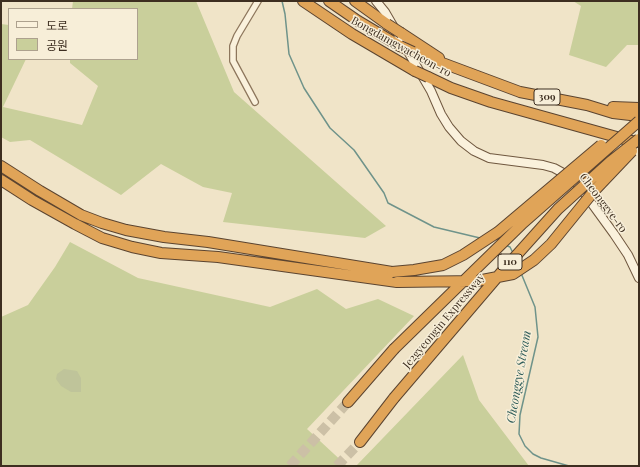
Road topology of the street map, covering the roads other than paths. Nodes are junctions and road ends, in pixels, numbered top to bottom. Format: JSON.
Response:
{"nodes":[{"id":1,"x":258,"y":1,"type":"edge"},
{"id":2,"x":329,"y":1,"type":"edge"},
{"id":3,"x":355,"y":1,"type":"edge"},
{"id":4,"x":376,"y":1,"type":"edge"},
{"id":5,"x":307,"y":4,"type":"edge"},
{"id":6,"x":458,"y":70,"type":"junction"},
{"id":7,"x":255,"y":102,"type":"dead end"},
{"id":8,"x":587,"y":105,"type":"junction"},
{"id":9,"x":639,"y":108,"type":"edge"},
{"id":10,"x":639,"y":114,"type":"edge"},
{"id":11,"x":639,"y":121,"type":"edge"},
{"id":12,"x":585,"y":128,"type":"junction"},
{"id":13,"x":639,"y":137,"type":"edge"},
{"id":14,"x":639,"y":143,"type":"edge"},
{"id":15,"x":1,"y":166,"type":"edge"},
{"id":16,"x":1,"y":180,"type":"edge"},
{"id":17,"x":639,"y":278,"type":"edge"},
{"id":18,"x":348,"y":402,"type":"tunnel mouth"},
{"id":19,"x":360,"y":442,"type":"tunnel mouth"}],
"edges":[{"from":1,"to":7,"type":"street"},
{"from":2,"to":6,"type":"highway","name":"Bongdamgwacheon-ro","number":"309","bridge":true},
{"from":3,"to":6,"type":"highway","name":"Bongdamgwacheon-ro","bridge":true},
{"from":4,"to":17,"type":"street","name":"Cheonggye-ro"},
{"from":5,"to":12,"type":"highway","name":"Bongdamgwacheon-ro","number":"309","bridge":true},
{"from":6,"to":8,"type":"highway","name":"Bongdamgwacheon-ro","number":"309"},
{"from":8,"to":9,"type":"highway","name":"Bongdamgwacheon-ro"},
{"from":8,"to":10,"type":"highway","name":"Bongdamgwacheon-ro","number":"309"},
{"from":10,"to":15,"type":"highway","bridge":true},
{"from":11,"to":18,"type":"highway","name":"Je2gyeongin Expressway","number":"110","bridge":true},
{"from":12,"to":13,"type":"highway","name":"Bongdamgwacheon-ro","number":"309"},
{"from":12,"to":14,"type":"highway","name":"Bongdamgwacheon-ro"},
{"from":13,"to":19,"type":"highway","name":"Je2gyeongin Expressway","number":"110","bridge":true},
{"from":14,"to":16,"type":"highway","bridge":true}]}
